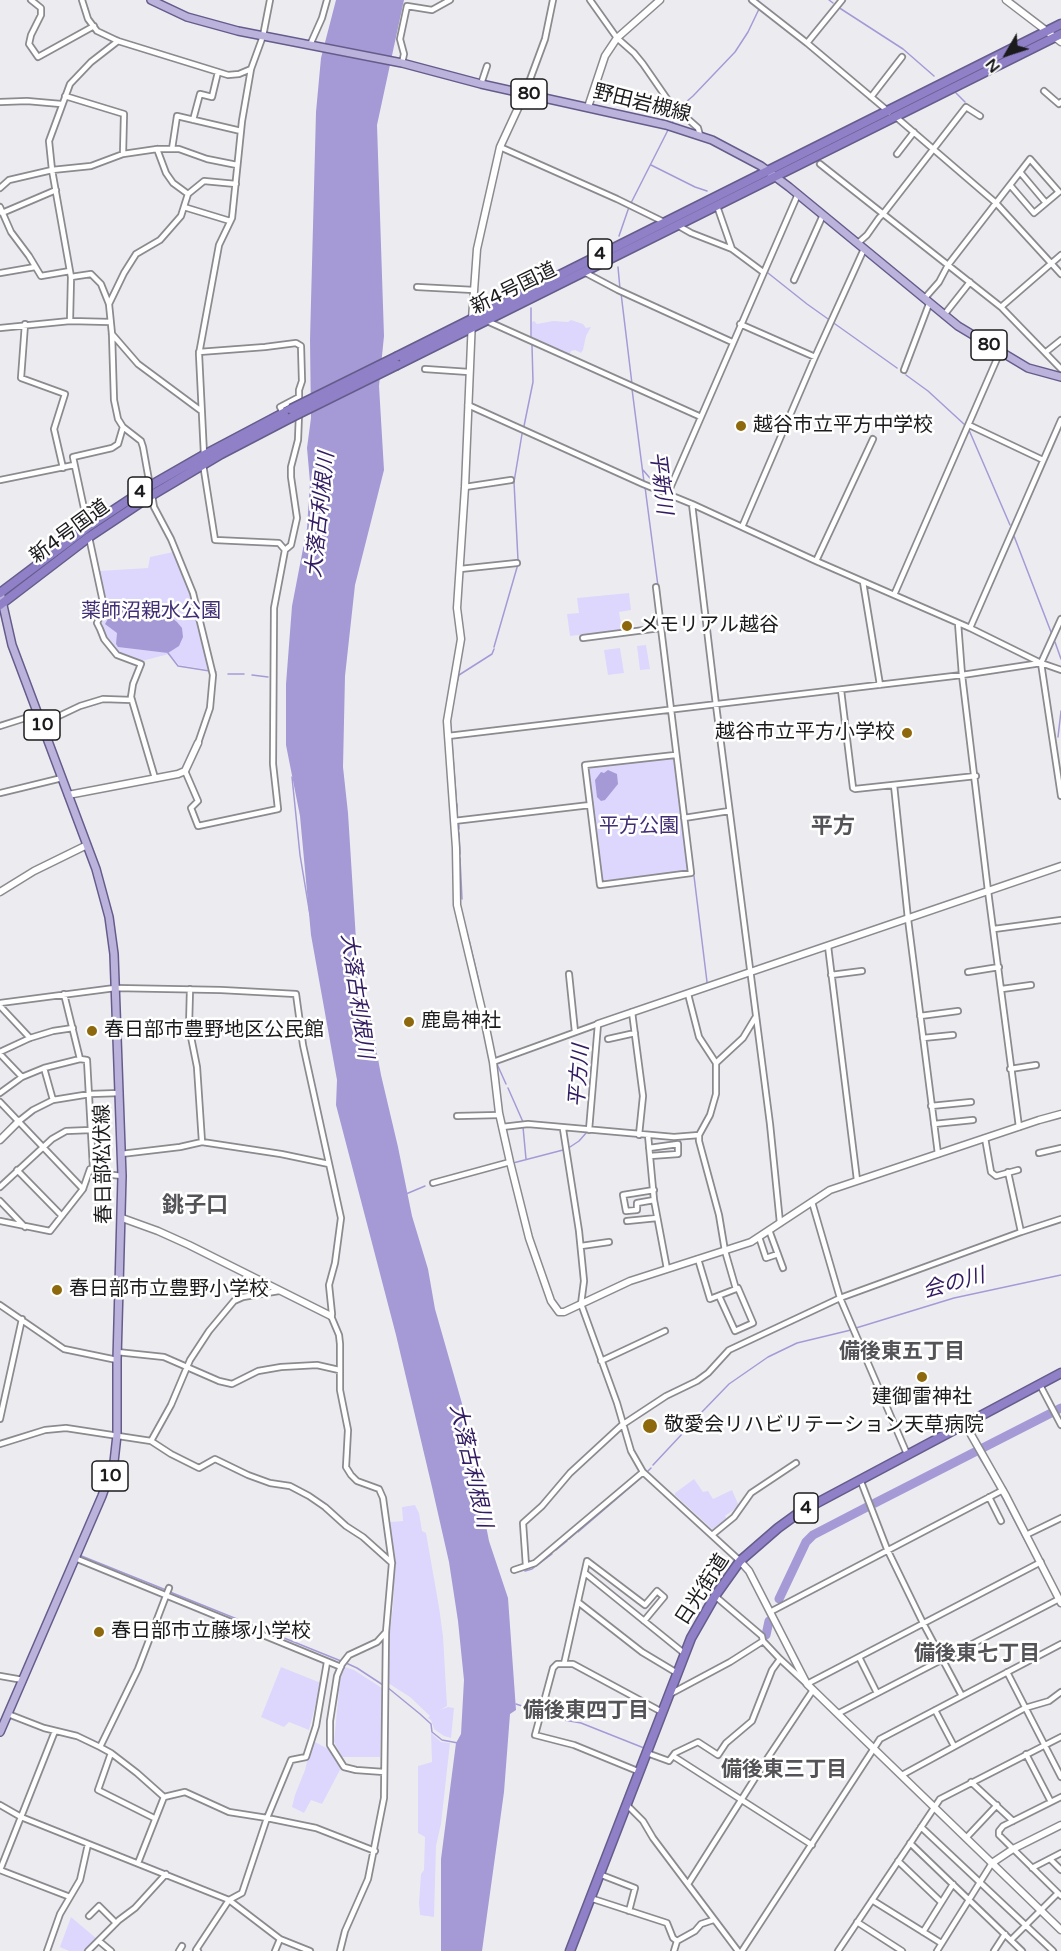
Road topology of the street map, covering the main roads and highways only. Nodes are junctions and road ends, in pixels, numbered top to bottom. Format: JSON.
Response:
{"nodes":[{"id":1,"x":151,"y":0,"type":"edge"},
{"id":2,"x":1061,"y":24,"type":"edge"},
{"id":3,"x":1056,"y":36,"type":"edge"},
{"id":4,"x":891,"y":113,"type":"junction"},
{"id":5,"x":767,"y":171,"type":"junction"},
{"id":6,"x":775,"y":176,"type":"junction"},
{"id":7,"x":471,"y":323,"type":"junction"},
{"id":8,"x":1061,"y":377,"type":"edge"},
{"id":9,"x":288,"y":414,"type":"junction"},
{"id":10,"x":203,"y":460,"type":"junction"},
{"id":11,"x":88,"y":532,"type":"junction"},
{"id":12,"x":0,"y":593,"type":"edge"},
{"id":13,"x":1,"y":604,"type":"edge"},
{"id":14,"x":1061,"y":1373,"type":"edge"},
{"id":15,"x":0,"y":1732,"type":"edge"},
{"id":16,"x":570,"y":1951,"type":"edge"}],
"edges":[{"from":1,"to":5,"type":"main road","name":"野田岩槻線","number":"80"},
{"from":2,"to":3,"type":"highway","name":"新4号国道","number":"4"},
{"from":3,"to":4,"type":"highway","name":"新4号国道","number":"4"},
{"from":4,"to":5,"type":"highway","name":"新4号国道","number":"4"},
{"from":4,"to":6,"type":"highway","name":"新4号国道","number":"4"},
{"from":5,"to":6,"type":"main road","name":"野田岩槻線","number":"80"},
{"from":5,"to":7,"type":"highway","name":"新4号国道","number":"4"},
{"from":6,"to":7,"type":"highway","name":"新4号国道","number":"4"},
{"from":6,"to":8,"type":"main road","name":"野田岩槻線","number":"80"},
{"from":7,"to":9,"type":"highway","name":"新4号国道","number":"4","bridge":true},
{"from":9,"to":10,"type":"highway","name":"新4号国道","number":"4"},
{"from":9,"to":10,"type":"highway","name":"新4号国道","number":"4"},
{"from":10,"to":11,"type":"highway","name":"新4号国道","number":"4"},
{"from":11,"to":12,"type":"highway","name":"新4号国道","number":"4"},
{"from":11,"to":13,"type":"highway","name":"新4号国道","number":"4"},
{"from":12,"to":13,"type":"main road","name":"春日部松伏線","number":"10"},
{"from":13,"to":15,"type":"main road","name":"春日部松伏線","number":"10"},
{"from":14,"to":16,"type":"highway","name":"日光街道","number":"4"}]}
